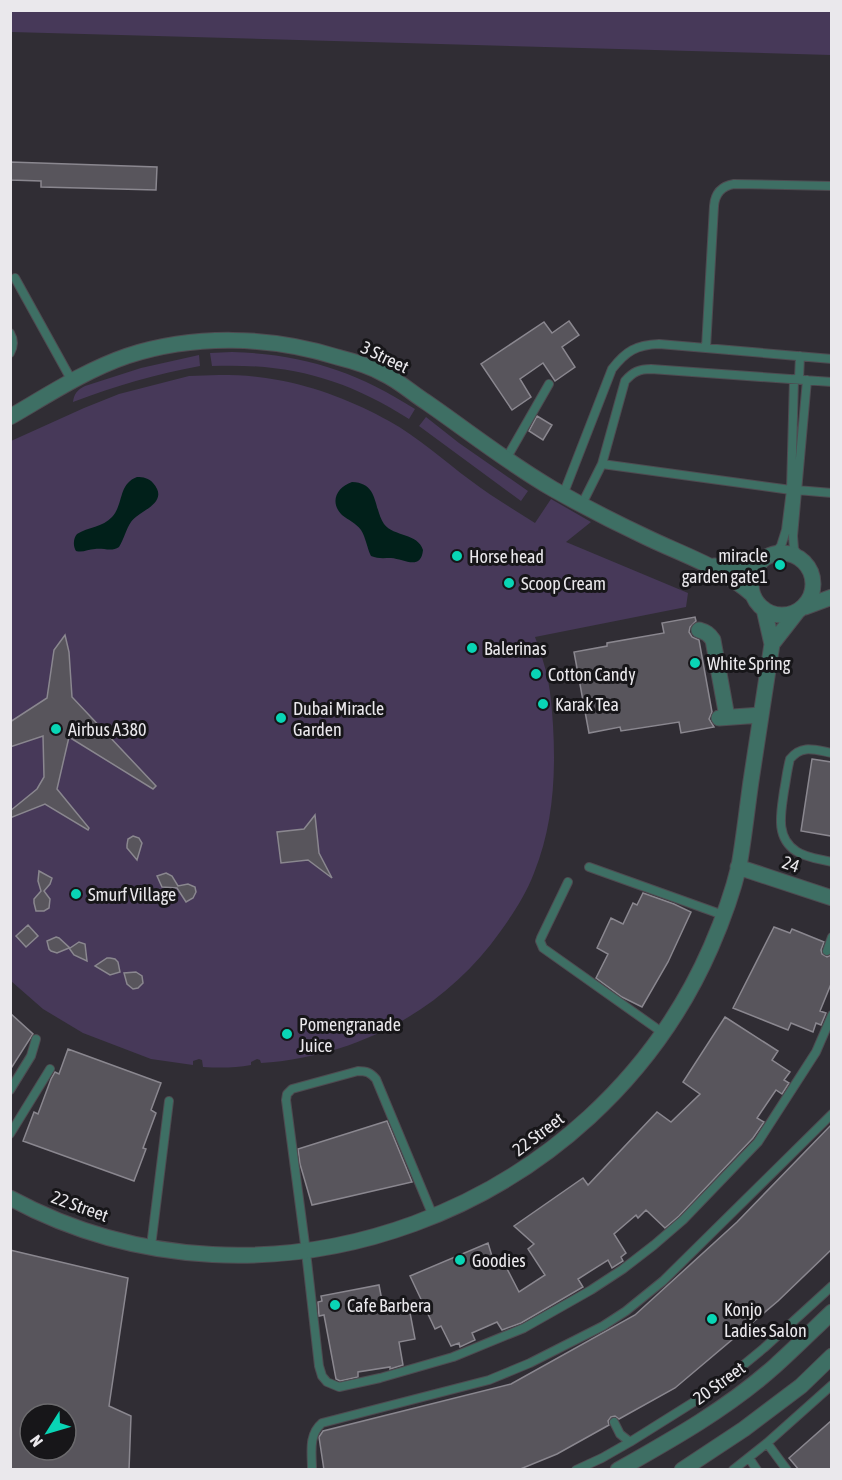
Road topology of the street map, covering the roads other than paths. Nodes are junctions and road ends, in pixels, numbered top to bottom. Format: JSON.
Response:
{"nodes":[{"id":1,"x":831,"y":186,"type":"edge"},
{"id":2,"x":15,"y":278,"type":"dead end"},
{"id":3,"x":10,"y":333,"type":"edge"},
{"id":4,"x":706,"y":348,"type":"junction"},
{"id":5,"x":10,"y":353,"type":"edge"},
{"id":6,"x":800,"y":356,"type":"junction"},
{"id":7,"x":831,"y":359,"type":"edge"},
{"id":8,"x":800,"y":379,"type":"junction"},
{"id":9,"x":72,"y":381,"type":"junction"},
{"id":10,"x":831,"y":382,"type":"edge"},
{"id":11,"x":549,"y":384,"type":"dead end"},
{"id":12,"x":10,"y":417,"type":"edge"},
{"id":13,"x":506,"y":459,"type":"junction"},
{"id":14,"x":602,"y":464,"type":"junction"},
{"id":15,"x":794,"y":490,"type":"junction"},
{"id":16,"x":831,"y":493,"type":"edge"},
{"id":17,"x":563,"y":495,"type":"junction"},
{"id":18,"x":582,"y":504,"type":"junction"},
{"id":19,"x":766,"y":559,"type":"junction"},
{"id":20,"x":801,"y":560,"type":"junction"},
{"id":21,"x":711,"y":566,"type":"junction"},
{"id":22,"x":813,"y":579,"type":"junction"},
{"id":23,"x":831,"y":590,"type":"edge"},
{"id":24,"x":753,"y":595,"type":"junction"},
{"id":25,"x":831,"y":597,"type":"edge"},
{"id":26,"x":764,"y":609,"type":"junction"},
{"id":27,"x":801,"y":609,"type":"junction"},
{"id":28,"x":699,"y":630,"type":"dead end"},
{"id":29,"x":772,"y":644,"type":"junction"},
{"id":30,"x":761,"y":715,"type":"junction"},
{"id":31,"x":831,"y":753,"type":"edge"},
{"id":32,"x":831,"y":862,"type":"edge"},
{"id":33,"x":589,"y":867,"type":"dead end"},
{"id":34,"x":738,"y":867,"type":"junction"},
{"id":35,"x":568,"y":882,"type":"dead end"},
{"id":36,"x":831,"y":898,"type":"edge"},
{"id":37,"x":723,"y":915,"type":"junction"},
{"id":38,"x":831,"y":937,"type":"edge"},
{"id":39,"x":826,"y":951,"type":"dead end"},
{"id":40,"x":831,"y":1015,"type":"edge"},
{"id":41,"x":663,"y":1033,"type":"junction"},
{"id":42,"x":36,"y":1039,"type":"dead end"},
{"id":43,"x":50,"y":1069,"type":"dead end"},
{"id":44,"x":10,"y":1090,"type":"edge"},
{"id":45,"x":169,"y":1101,"type":"dead end"},
{"id":46,"x":831,"y":1114,"type":"edge"},
{"id":47,"x":10,"y":1134,"type":"edge"},
{"id":48,"x":10,"y":1198,"type":"edge"},
{"id":49,"x":433,"y":1215,"type":"junction"},
{"id":50,"x":151,"y":1247,"type":"junction"},
{"id":51,"x":306,"y":1252,"type":"junction"},
{"id":52,"x":831,"y":1286,"type":"edge"},
{"id":53,"x":831,"y":1312,"type":"edge"},
{"id":54,"x":831,"y":1356,"type":"edge"},
{"id":55,"x":831,"y":1385,"type":"edge"},
{"id":56,"x":614,"y":1422,"type":"dead end"},
{"id":57,"x":630,"y":1442,"type":"junction"},
{"id":58,"x":767,"y":1443,"type":"junction"},
{"id":59,"x":749,"y":1458,"type":"junction"},
{"id":60,"x":312,"y":1470,"type":"edge"},
{"id":61,"x":576,"y":1470,"type":"edge"},
{"id":62,"x":618,"y":1470,"type":"edge"},
{"id":63,"x":682,"y":1470,"type":"edge"},
{"id":64,"x":733,"y":1470,"type":"edge"},
{"id":65,"x":757,"y":1470,"type":"edge"},
{"id":66,"x":787,"y":1470,"type":"edge"}],
"edges":[{"from":1,"to":4,"type":"lane"},
{"from":2,"to":9,"type":"lane"},
{"from":3,"to":5,"type":"lane"},
{"from":4,"to":6,"type":"lane"},
{"from":4,"to":17,"type":"lane"},
{"from":6,"to":7,"type":"lane"},
{"from":6,"to":8,"type":"lane"},
{"from":8,"to":10,"type":"lane"},
{"from":8,"to":14,"type":"lane"},
{"from":8,"to":15,"type":"lane"},
{"from":8,"to":15,"type":"lane"},
{"from":9,"to":12,"type":"street","name":"3 Street"},
{"from":9,"to":13,"type":"street","name":"3 Street"},
{"from":11,"to":13,"type":"lane"},
{"from":13,"to":17,"type":"street","name":"3 Street"},
{"from":14,"to":15,"type":"lane"},
{"from":14,"to":18,"type":"lane"},
{"from":15,"to":16,"type":"lane"},
{"from":15,"to":19,"type":"lane"},
{"from":15,"to":20,"type":"lane"},
{"from":17,"to":18,"type":"street","name":"3 Street"},
{"from":18,"to":21,"type":"street","name":"3 Street"},
{"from":19,"to":20,"type":"street"},
{"from":19,"to":21,"type":"street","name":"3 Street"},
{"from":19,"to":24,"type":"street"},
{"from":20,"to":22,"type":"street"},
{"from":21,"to":24,"type":"street","name":"3 Street"},
{"from":22,"to":23,"type":"street"},
{"from":22,"to":27,"type":"street"},
{"from":24,"to":26,"type":"street"},
{"from":25,"to":27,"type":"street"},
{"from":26,"to":27,"type":"street"},
{"from":26,"to":29,"type":"street","name":"22 Street"},
{"from":27,"to":29,"type":"street","name":"22 Street"},
{"from":28,"to":30,"type":"street"},
{"from":29,"to":30,"type":"street","name":"22 Street"},
{"from":30,"to":34,"type":"street","name":"22 Street"},
{"from":31,"to":32,"type":"lane"},
{"from":33,"to":37,"type":"lane"},
{"from":34,"to":36,"type":"street","name":"24"},
{"from":34,"to":37,"type":"street","name":"22 Street"},
{"from":35,"to":41,"type":"lane"},
{"from":37,"to":41,"type":"street","name":"22 Street"},
{"from":38,"to":39,"type":"lane"},
{"from":40,"to":51,"type":"lane"},
{"from":41,"to":49,"type":"street","name":"22 Street"},
{"from":42,"to":44,"type":"lane"},
{"from":43,"to":47,"type":"lane"},
{"from":45,"to":50,"type":"lane"},
{"from":46,"to":60,"type":"lane"},
{"from":48,"to":50,"type":"street","name":"22 Street"},
{"from":49,"to":51,"type":"street","name":"22 Street"},
{"from":49,"to":51,"type":"lane"},
{"from":50,"to":51,"type":"street","name":"22 Street"},
{"from":52,"to":57,"type":"lane"},
{"from":53,"to":62,"type":"street","name":"20 Street"},
{"from":54,"to":63,"type":"street"},
{"from":55,"to":58,"type":"lane"},
{"from":56,"to":57,"type":"lane"},
{"from":57,"to":61,"type":"lane"},
{"from":58,"to":59,"type":"lane"},
{"from":58,"to":66,"type":"lane"},
{"from":59,"to":64,"type":"lane"},
{"from":59,"to":65,"type":"lane"}]}
